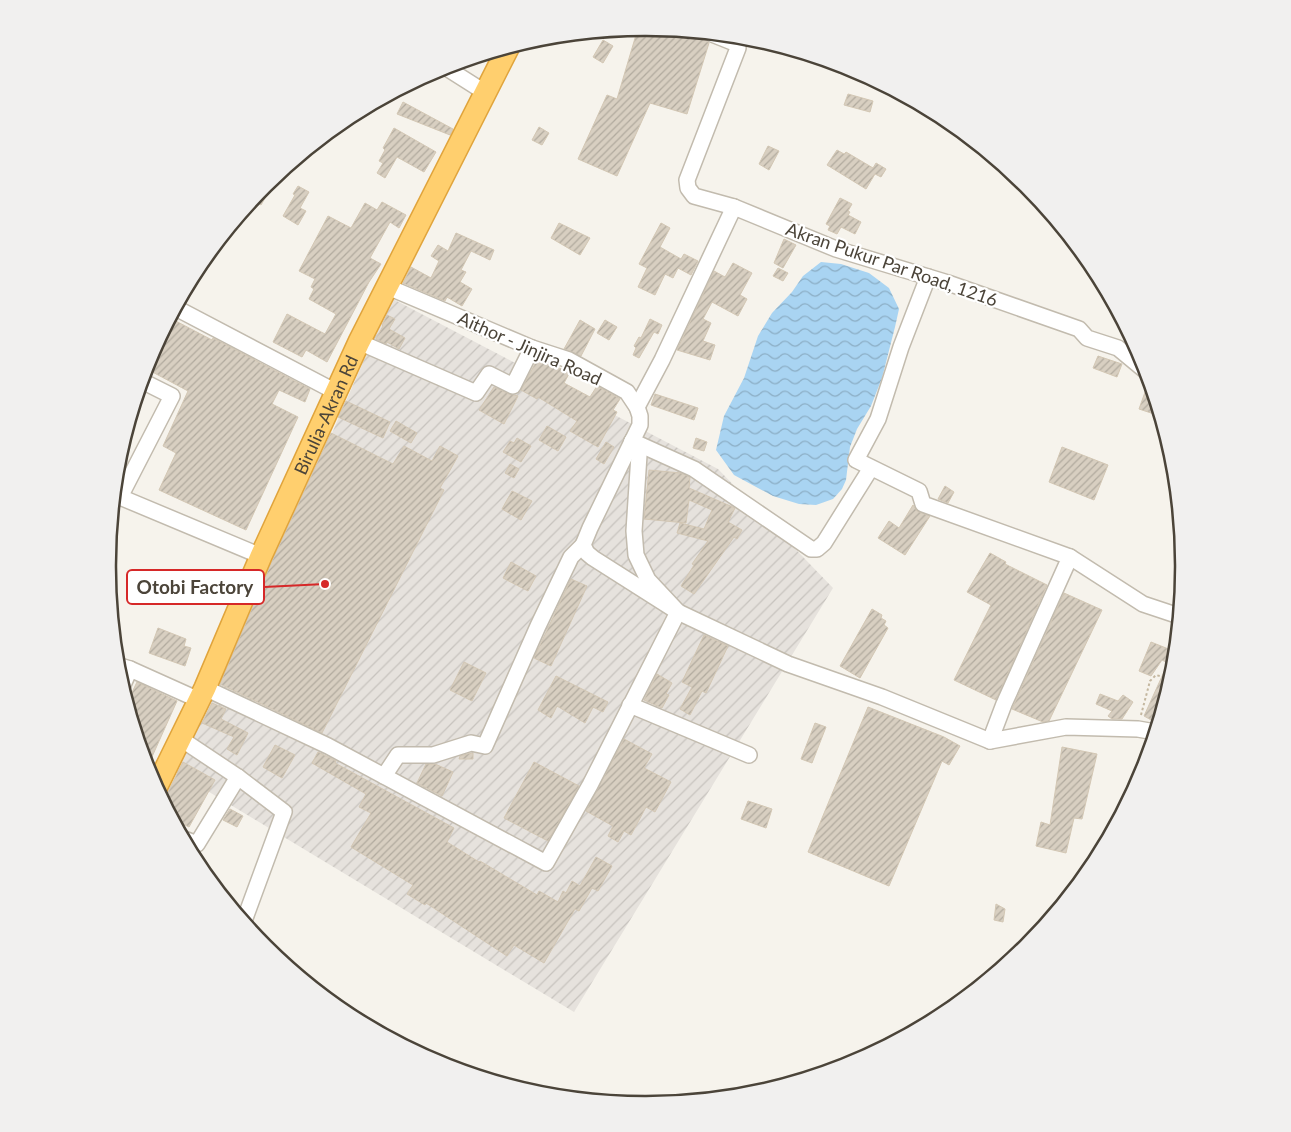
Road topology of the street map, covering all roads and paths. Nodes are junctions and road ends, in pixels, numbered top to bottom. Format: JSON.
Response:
{"nodes":[{"id":1,"x":737,"y":44,"type":"edge"},
{"id":2,"x":505,"y":55,"type":"edge"},
{"id":3,"x":454,"y":73,"type":"edge"},
{"id":4,"x":486,"y":93,"type":"junction"},
{"id":5,"x":734,"y":207,"type":"junction"},
{"id":6,"x":928,"y":277,"type":"junction"},
{"id":7,"x":388,"y":287,"type":"junction"},
{"id":8,"x":182,"y":311,"type":"edge"},
{"id":9,"x":359,"y":342,"type":"junction"},
{"id":10,"x":532,"y":348,"type":"junction"},
{"id":11,"x":1134,"y":362,"type":"edge"},
{"id":12,"x":148,"y":384,"type":"edge"},
{"id":13,"x":336,"y":392,"type":"junction"},
{"id":14,"x":637,"y":407,"type":"junction"},
{"id":15,"x":632,"y":441,"type":"junction"},
{"id":16,"x":871,"y":468,"type":"junction"},
{"id":17,"x":120,"y":497,"type":"edge"},
{"id":18,"x":120,"y":497,"type":"edge"},
{"id":19,"x":584,"y":544,"type":"junction"},
{"id":20,"x":261,"y":556,"type":"junction"},
{"id":21,"x":1070,"y":557,"type":"junction"},
{"id":22,"x":678,"y":612,"type":"junction"},
{"id":23,"x":1173,"y":614,"type":"edge"},
{"id":24,"x":126,"y":668,"type":"edge"},
{"id":25,"x":1163,"y":677,"type":"edge"},
{"id":26,"x":202,"y":694,"type":"junction"},
{"id":27,"x":630,"y":706,"type":"junction"},
{"id":28,"x":1138,"y":729,"type":"junction"},
{"id":29,"x":1149,"y":731,"type":"edge"},
{"id":30,"x":181,"y":739,"type":"junction"},
{"id":31,"x":990,"y":741,"type":"junction"},
{"id":32,"x":749,"y":755,"type":"dead end"},
{"id":33,"x":384,"y":776,"type":"junction"},
{"id":34,"x":238,"y":778,"type":"junction"},
{"id":35,"x":161,"y":779,"type":"edge"},
{"id":36,"x":194,"y":843,"type":"edge"},
{"id":37,"x":247,"y":915,"type":"edge"}],
"edges":[{"from":1,"to":5,"type":"street","name":"Akran Pukur Par Road, 1216"},
{"from":2,"to":4,"type":"highway","name":"Birulia-Akran Rd"},
{"from":3,"to":4,"type":"street"},
{"from":4,"to":7,"type":"highway","name":"Birulia-Akran Rd"},
{"from":5,"to":6,"type":"street","name":"Akran Pukur Par Road, 1216"},
{"from":5,"to":14,"type":"street"},
{"from":6,"to":11,"type":"street","name":"Akran Pukur Par Road, 1216"},
{"from":6,"to":16,"type":"street"},
{"from":7,"to":9,"type":"highway","name":"Birulia-Akran Rd"},
{"from":7,"to":10,"type":"street","name":"Aithor - Jinjira Road"},
{"from":8,"to":13,"type":"street"},
{"from":9,"to":10,"type":"street"},
{"from":9,"to":13,"type":"highway","name":"Birulia-Akran Rd"},
{"from":10,"to":14,"type":"street","name":"Aithor - Jinjira Road"},
{"from":12,"to":18,"type":"street"},
{"from":13,"to":20,"type":"highway","name":"Birulia-Akran Rd"},
{"from":14,"to":15,"type":"street"},
{"from":15,"to":16,"type":"street"},
{"from":15,"to":19,"type":"street"},
{"from":15,"to":22,"type":"street"},
{"from":16,"to":21,"type":"street"},
{"from":17,"to":20,"type":"street"},
{"from":19,"to":22,"type":"street"},
{"from":19,"to":33,"type":"street"},
{"from":20,"to":26,"type":"highway","name":"Birulia-Akran Rd"},
{"from":21,"to":23,"type":"street"},
{"from":21,"to":31,"type":"street"},
{"from":22,"to":27,"type":"street"},
{"from":22,"to":31,"type":"street"},
{"from":24,"to":26,"type":"street"},
{"from":25,"to":28,"type":"path"},
{"from":26,"to":30,"type":"highway","name":"Birulia-Akran Rd"},
{"from":26,"to":33,"type":"street"},
{"from":27,"to":32,"type":"street"},
{"from":27,"to":33,"type":"street"},
{"from":28,"to":29,"type":"street"},
{"from":28,"to":31,"type":"street"},
{"from":30,"to":34,"type":"street"},
{"from":30,"to":35,"type":"highway","name":"Birulia-Akran Rd"},
{"from":34,"to":36,"type":"street"},
{"from":34,"to":37,"type":"street"}]}
